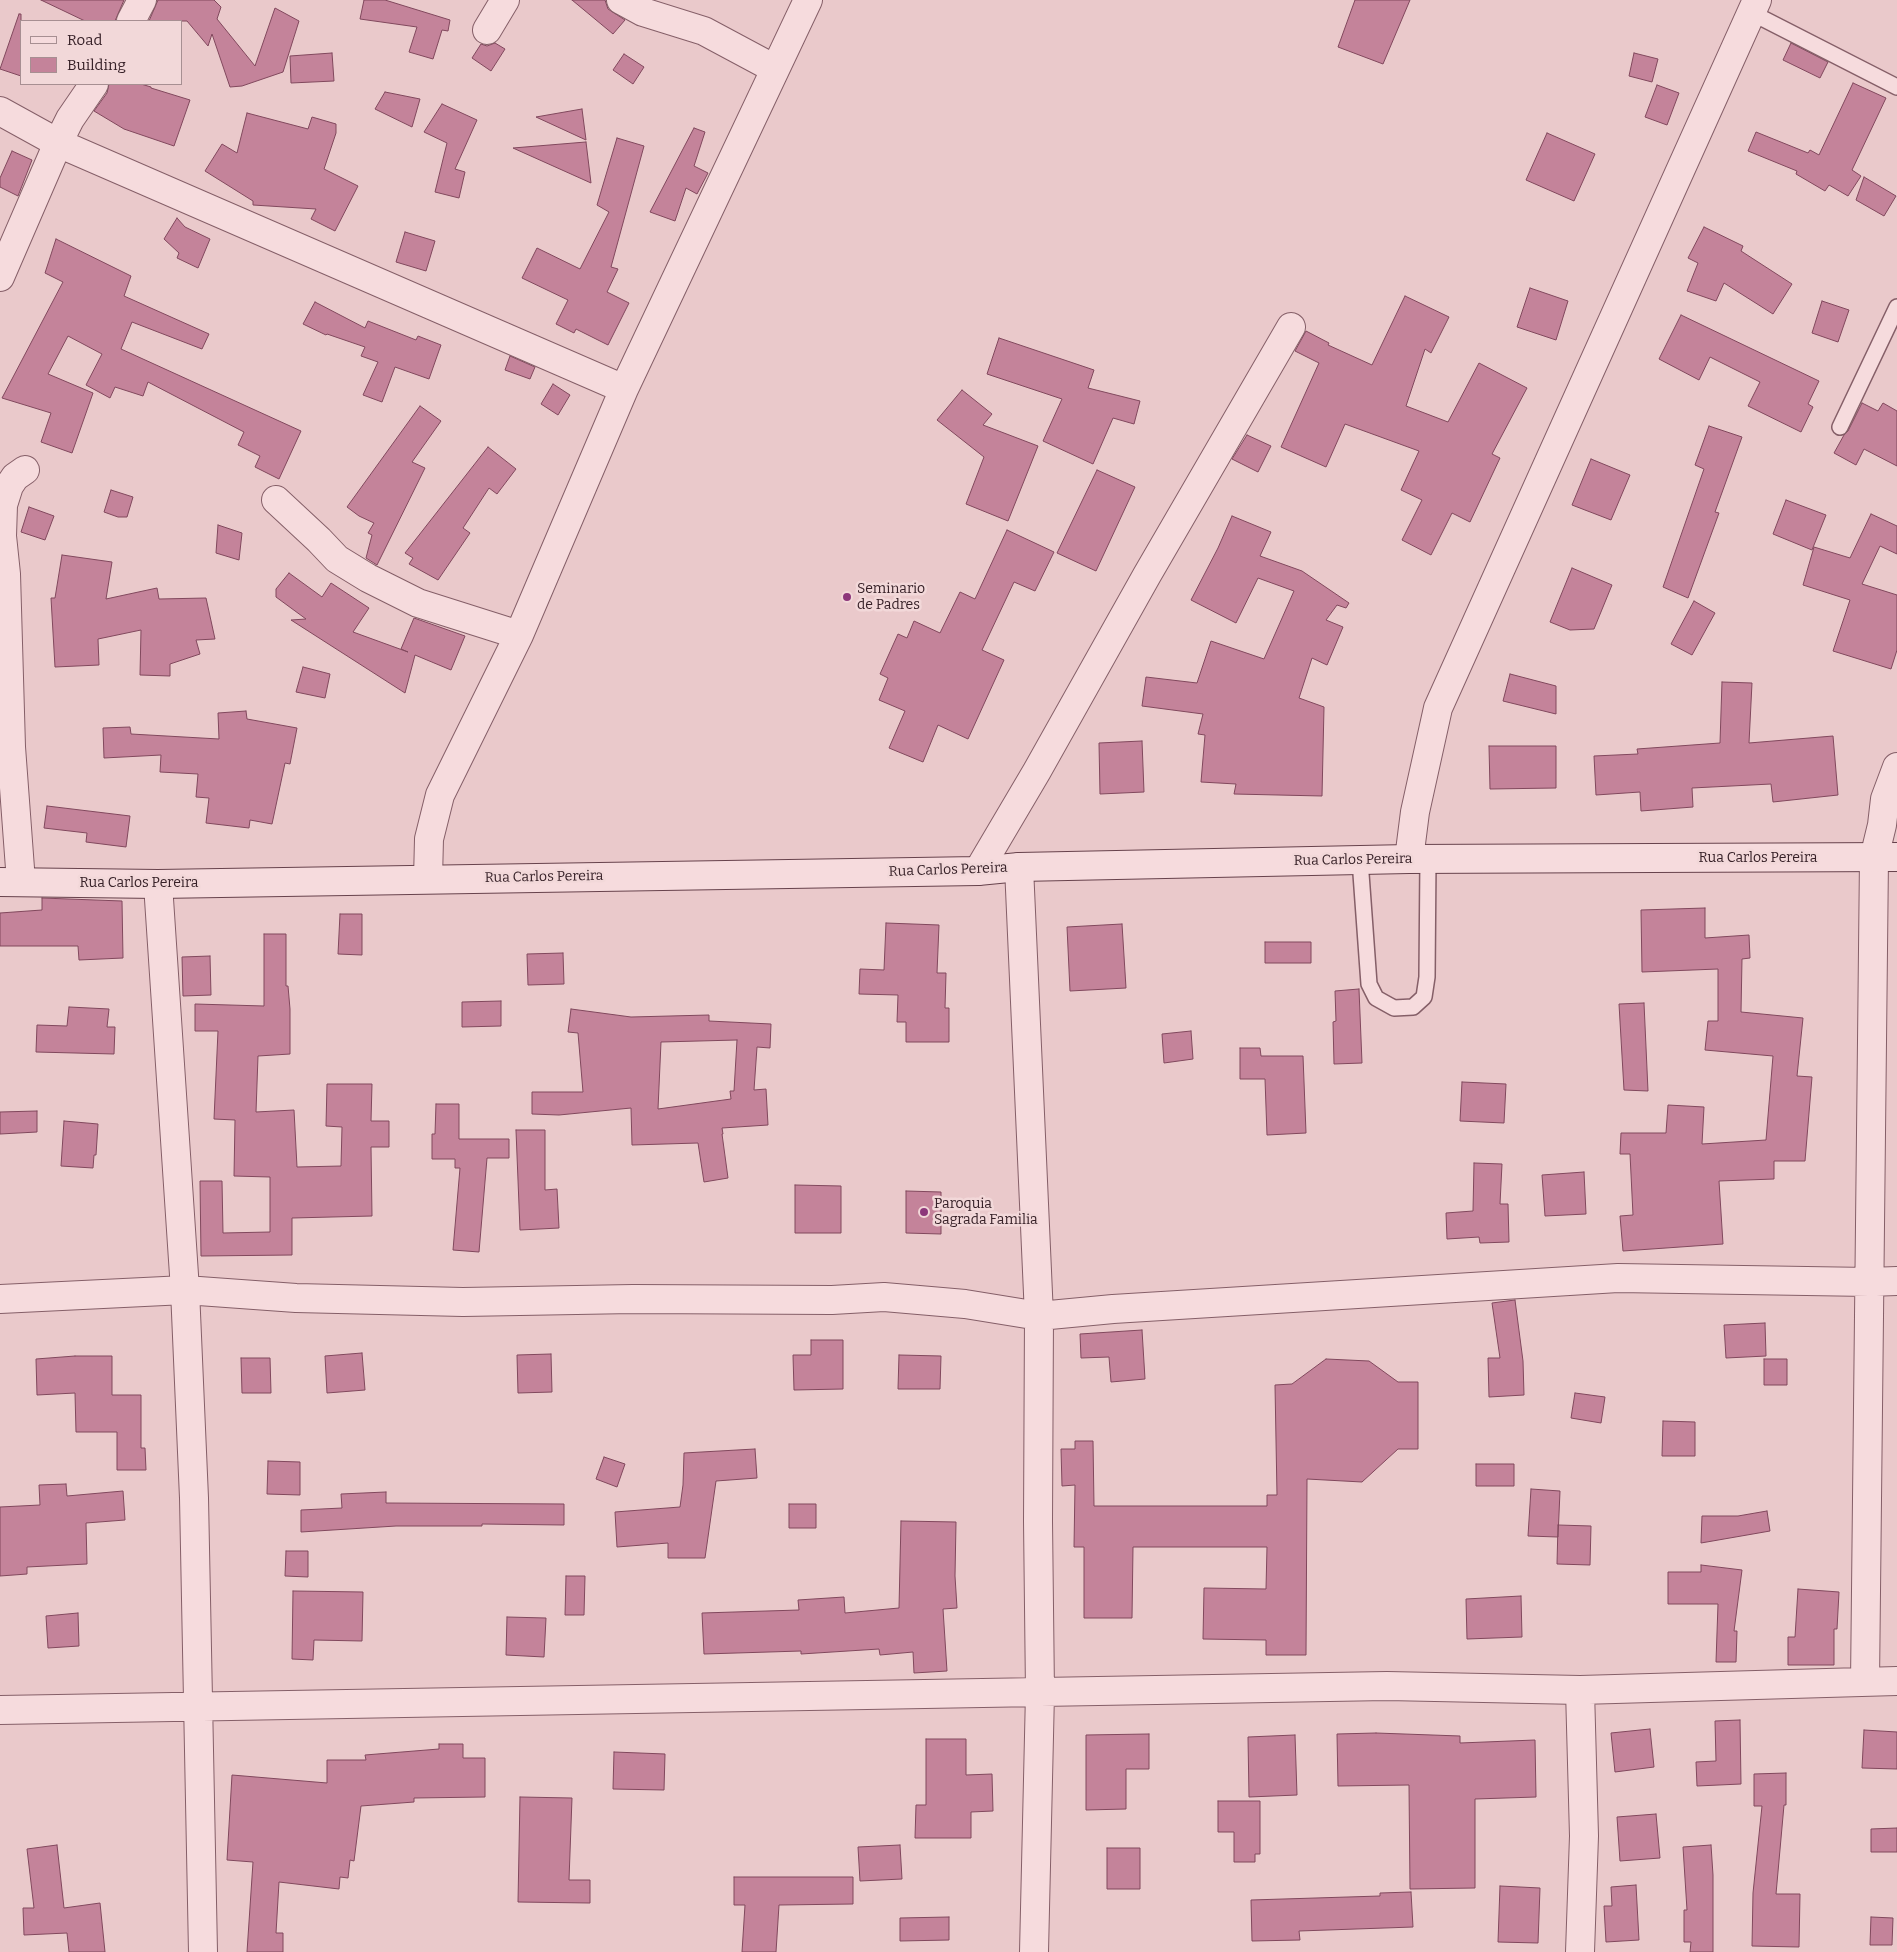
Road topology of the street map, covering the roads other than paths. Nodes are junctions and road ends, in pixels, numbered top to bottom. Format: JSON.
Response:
{"nodes":[{"id":1,"x":142,"y":0,"type":"edge"},
{"id":2,"x":505,"y":0,"type":"edge"},
{"id":3,"x":621,"y":0,"type":"edge"},
{"id":4,"x":808,"y":0,"type":"edge"},
{"id":5,"x":1754,"y":6,"type":"edge"},
{"id":6,"x":132,"y":20,"type":"edge"},
{"id":7,"x":486,"y":30,"type":"dead end"},
{"id":8,"x":775,"y":70,"type":"junction"},
{"id":9,"x":93,"y":85,"type":"edge"},
{"id":10,"x":1897,"y":87,"type":"edge"},
{"id":11,"x":0,"y":111,"type":"edge"},
{"id":12,"x":58,"y":143,"type":"junction"},
{"id":13,"x":0,"y":276,"type":"edge"},
{"id":14,"x":1897,"y":307,"type":"edge"},
{"id":15,"x":1291,"y":327,"type":"dead end"},
{"id":16,"x":624,"y":389,"type":"junction"},
{"id":17,"x":1840,"y":427,"type":"dead end"},
{"id":18,"x":25,"y":470,"type":"dead end"},
{"id":19,"x":276,"y":500,"type":"dead end"},
{"id":20,"x":519,"y":635,"type":"junction"},
{"id":21,"x":1897,"y":767,"type":"edge"},
{"id":22,"x":1886,"y":858,"type":"edge"},
{"id":23,"x":1418,"y":859,"type":"junction"},
{"id":24,"x":1360,"y":860,"type":"junction"},
{"id":25,"x":1019,"y":867,"type":"junction"},
{"id":26,"x":978,"y":871,"type":"junction"},
{"id":27,"x":428,"y":879,"type":"junction"},
{"id":28,"x":11,"y":882,"type":"edge"},
{"id":29,"x":158,"y":884,"type":"junction"},
{"id":30,"x":1897,"y":1281,"type":"edge"},
{"id":31,"x":1869,"y":1282,"type":"junction"},
{"id":32,"x":185,"y":1290,"type":"junction"},
{"id":33,"x":0,"y":1299,"type":"edge"},
{"id":34,"x":1039,"y":1316,"type":"junction"},
{"id":35,"x":1865,"y":1682,"type":"junction"},
{"id":36,"x":1897,"y":1682,"type":"edge"},
{"id":37,"x":1580,"y":1690,"type":"junction"},
{"id":38,"x":1040,"y":1693,"type":"junction"},
{"id":39,"x":198,"y":1706,"type":"junction"},
{"id":40,"x":0,"y":1710,"type":"edge"},
{"id":41,"x":202,"y":1952,"type":"edge"},
{"id":42,"x":1034,"y":1952,"type":"edge"},
{"id":43,"x":1580,"y":1952,"type":"edge"}],
"edges":[{"from":1,"to":6,"type":"street"},
{"from":2,"to":7,"type":"street"},
{"from":3,"to":8,"type":"street"},
{"from":4,"to":8,"type":"street"},
{"from":5,"to":10,"type":"lane"},
{"from":5,"to":23,"type":"street"},
{"from":8,"to":16,"type":"street"},
{"from":9,"to":12,"type":"street"},
{"from":11,"to":12,"type":"street"},
{"from":12,"to":13,"type":"street"},
{"from":12,"to":16,"type":"street"},
{"from":14,"to":17,"type":"lane"},
{"from":15,"to":26,"type":"street"},
{"from":16,"to":20,"type":"street"},
{"from":18,"to":28,"type":"street"},
{"from":19,"to":20,"type":"street"},
{"from":20,"to":27,"type":"street"},
{"from":21,"to":22,"type":"street"},
{"from":22,"to":23,"type":"street","name":"Rua Carlos Pereira"},
{"from":22,"to":31,"type":"street"},
{"from":23,"to":24,"type":"street","name":"Rua Carlos Pereira"},
{"from":23,"to":24,"type":"lane"},
{"from":24,"to":25,"type":"street","name":"Rua Carlos Pereira"},
{"from":25,"to":26,"type":"street","name":"Rua Carlos Pereira"},
{"from":25,"to":34,"type":"street"},
{"from":26,"to":27,"type":"street","name":"Rua Carlos Pereira"},
{"from":27,"to":29,"type":"street","name":"Rua Carlos Pereira"},
{"from":28,"to":29,"type":"street","name":"Rua Carlos Pereira"},
{"from":29,"to":32,"type":"street"},
{"from":30,"to":31,"type":"street"},
{"from":31,"to":34,"type":"street"},
{"from":31,"to":35,"type":"street"},
{"from":32,"to":33,"type":"street"},
{"from":32,"to":34,"type":"street"},
{"from":32,"to":39,"type":"street"},
{"from":34,"to":38,"type":"street"},
{"from":35,"to":36,"type":"street"},
{"from":35,"to":37,"type":"street"},
{"from":37,"to":38,"type":"street"},
{"from":37,"to":43,"type":"street"},
{"from":38,"to":39,"type":"street"},
{"from":38,"to":42,"type":"street"},
{"from":39,"to":40,"type":"street"},
{"from":39,"to":41,"type":"street"}]}
